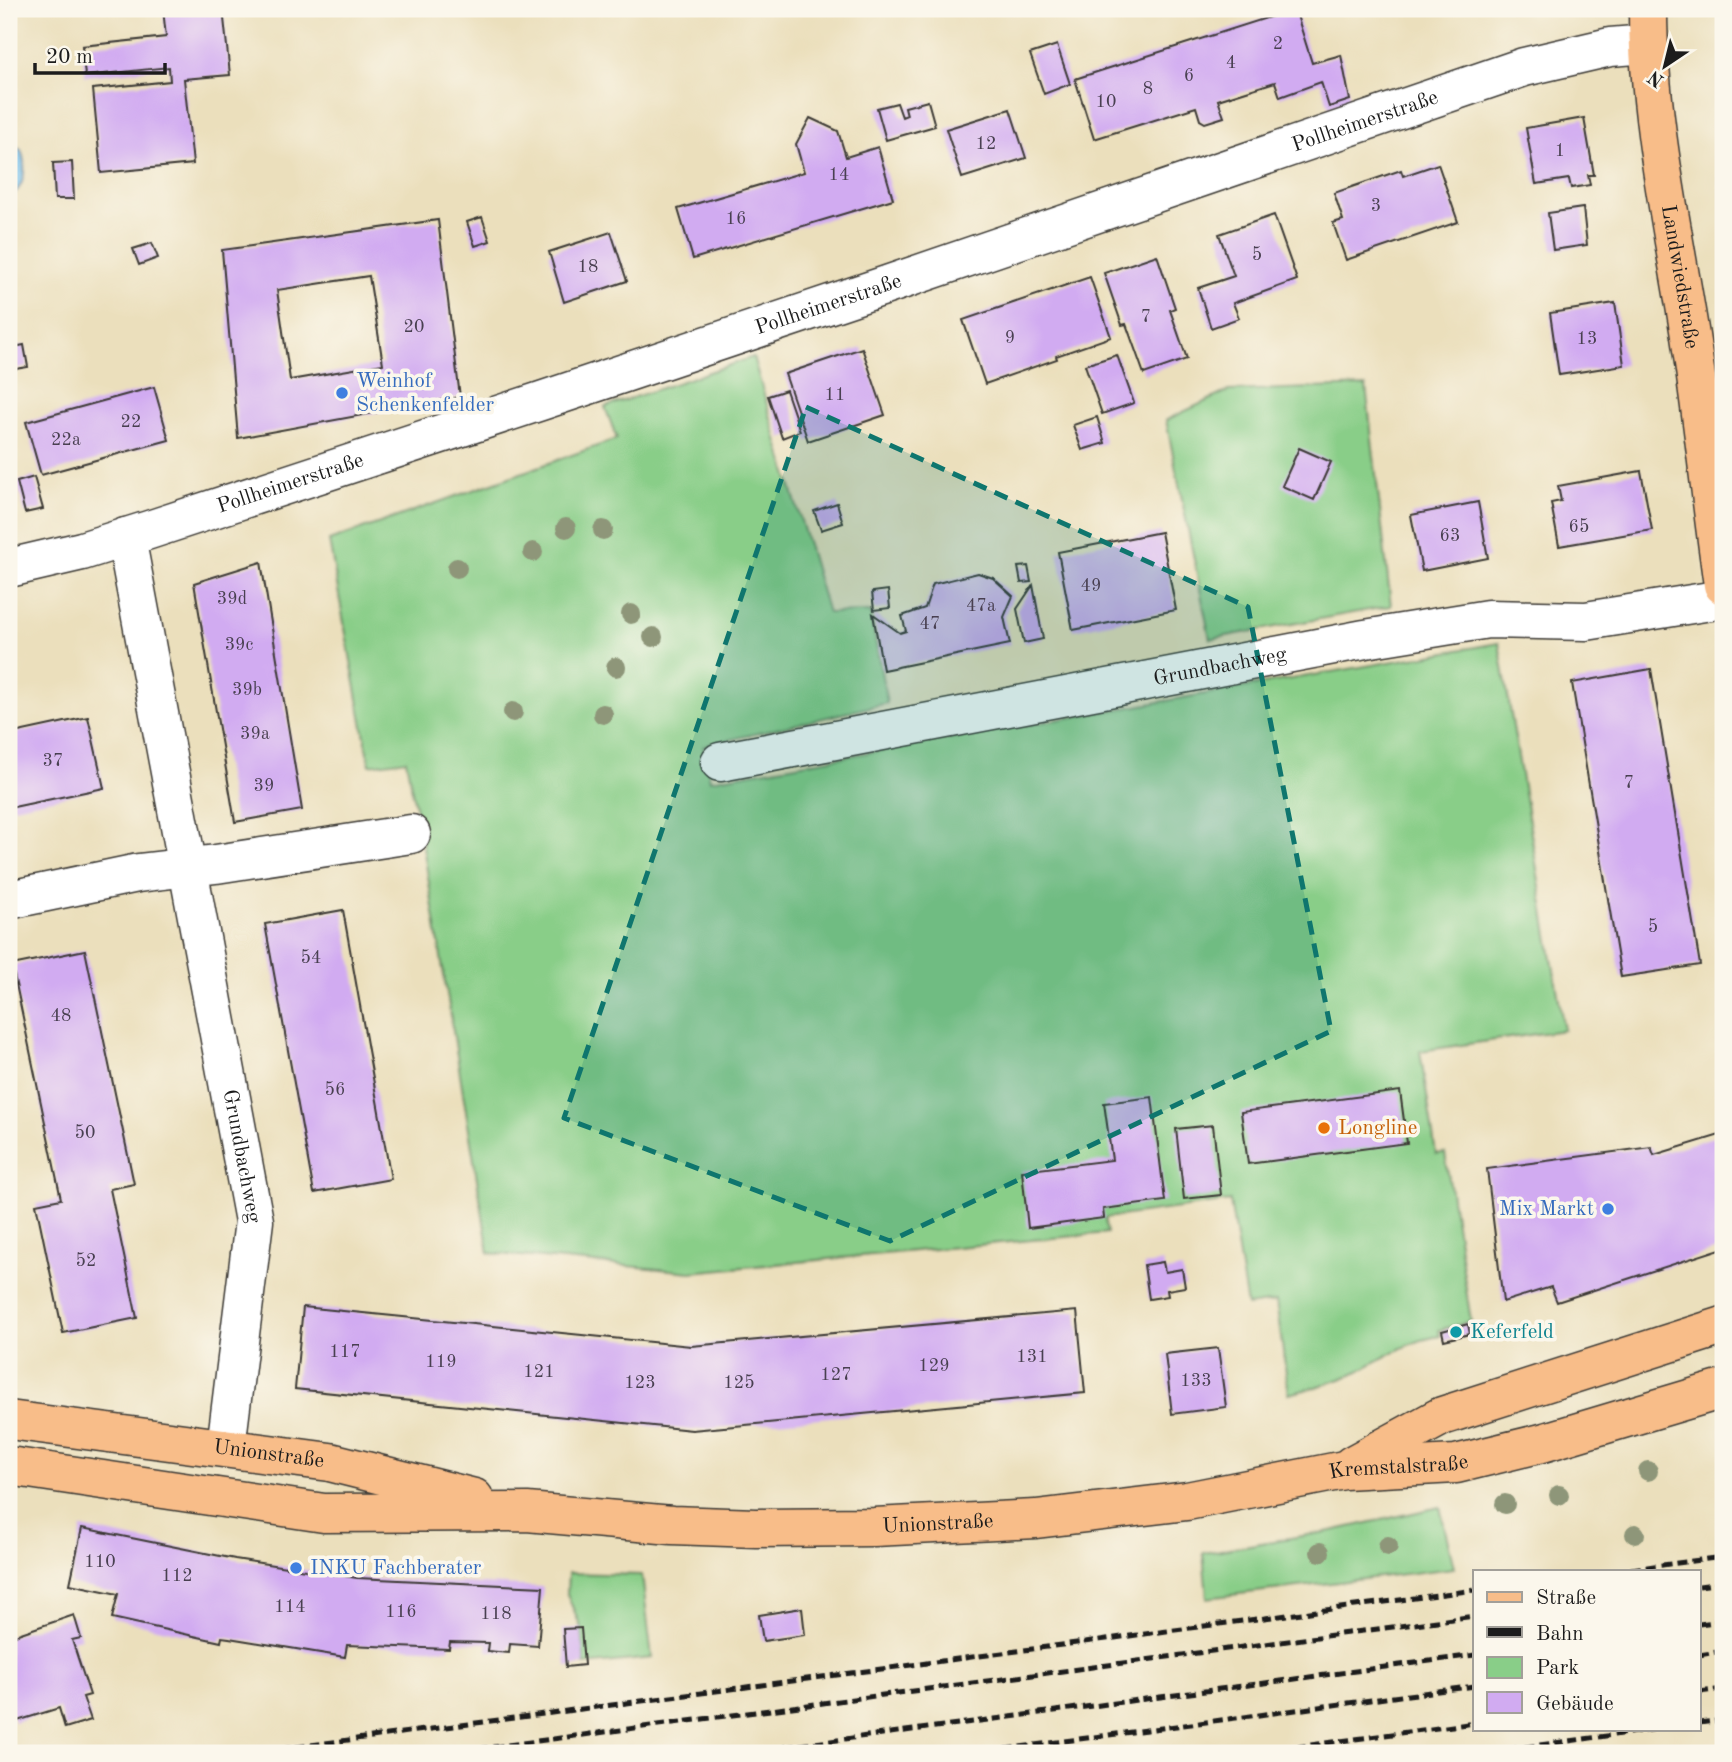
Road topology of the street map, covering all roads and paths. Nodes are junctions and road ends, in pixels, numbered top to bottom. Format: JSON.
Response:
{"nodes":[{"id":1,"x":1648,"y":26,"type":"edge"},
{"id":2,"x":126,"y":537,"type":"junction"},
{"id":3,"x":9,"y":569,"type":"edge"},
{"id":4,"x":1723,"y":585,"type":"edge"},
{"id":5,"x":720,"y":762,"type":"dead end"},
{"id":6,"x":411,"y":834,"type":"dead end"},
{"id":7,"x":188,"y":868,"type":"junction"},
{"id":8,"x":9,"y":900,"type":"edge"},
{"id":9,"x":1723,"y":1326,"type":"edge"},
{"id":10,"x":1723,"y":1389,"type":"edge"},
{"id":11,"x":9,"y":1420,"type":"edge"},
{"id":12,"x":226,"y":1447,"type":"junction"},
{"id":13,"x":9,"y":1466,"type":"edge"},
{"id":14,"x":1344,"y":1470,"type":"junction"},
{"id":15,"x":527,"y":1512,"type":"junction"}],
"edges":[{"from":1,"to":2,"type":"street","name":"Pollheimerstraße"},
{"from":1,"to":4,"type":"main road","name":"Landwiedstraße"},
{"from":2,"to":3,"type":"street","name":"Pollheimerstraße"},
{"from":2,"to":7,"type":"street","name":"Grundbachweg"},
{"from":4,"to":5,"type":"street","name":"Grundbachweg"},
{"from":6,"to":7,"type":"street"},
{"from":7,"to":8,"type":"street"},
{"from":7,"to":12,"type":"street","name":"Grundbachweg"},
{"from":9,"to":14,"type":"main road","name":"Kremstalstraße"},
{"from":10,"to":14,"type":"main road","name":"Kremstalstraße"},
{"from":11,"to":12,"type":"main road","name":"Unionstraße"},
{"from":12,"to":15,"type":"main road","name":"Unionstraße"},
{"from":13,"to":15,"type":"main road","name":"Unionstraße"},
{"from":14,"to":15,"type":"main road","name":"Unionstraße"}]}
